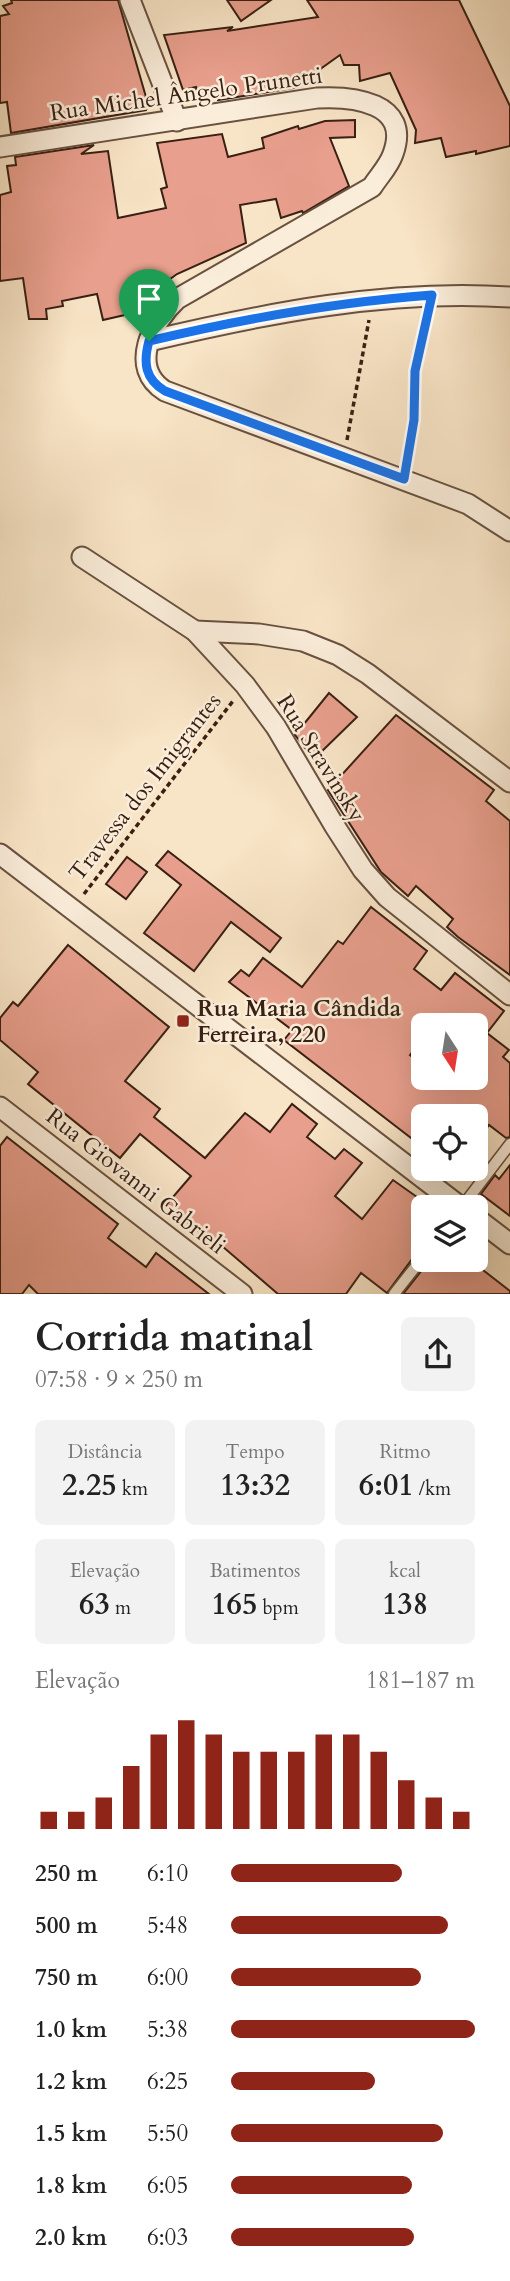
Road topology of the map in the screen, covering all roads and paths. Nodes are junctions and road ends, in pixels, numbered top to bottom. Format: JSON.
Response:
{"nodes":[{"id":1,"x":130,"y":0,"type":"edge"},
{"id":2,"x":177,"y":121,"type":"junction"},
{"id":3,"x":0,"y":146,"type":"edge"},
{"id":4,"x":432,"y":295,"type":"junction"},
{"id":5,"x":510,"y":297,"type":"edge"},
{"id":6,"x":373,"y":300,"type":"junction"},
{"id":7,"x":149,"y":341,"type":"junction"},
{"id":8,"x":345,"y":456,"type":"junction"},
{"id":9,"x":404,"y":479,"type":"junction"},
{"id":10,"x":510,"y":531,"type":"edge"},
{"id":11,"x":82,"y":557,"type":"dead end"},
{"id":12,"x":195,"y":631,"type":"junction"},
{"id":13,"x":245,"y":685,"type":"junction"},
{"id":14,"x":510,"y":782,"type":"edge"},
{"id":15,"x":0,"y":854,"type":"edge"},
{"id":16,"x":72,"y":909,"type":"junction"},
{"id":17,"x":510,"y":995,"type":"edge"},
{"id":18,"x":0,"y":1107,"type":"edge"},
{"id":19,"x":510,"y":1144,"type":"edge"},
{"id":20,"x":446,"y":1195,"type":"edge"},
{"id":21,"x":471,"y":1195,"type":"edge"},
{"id":22,"x":488,"y":1227,"type":"edge"},
{"id":23,"x":510,"y":1244,"type":"edge"},
{"id":24,"x":411,"y":1272,"type":"edge"},
{"id":25,"x":242,"y":1294,"type":"edge"},
{"id":26,"x":394,"y":1294,"type":"edge"}],
"edges":[{"from":1,"to":2,"type":"street"},
{"from":2,"to":3,"type":"street","name":"Rua Michel Ângelo Prunetti"},
{"from":2,"to":7,"type":"street","name":"Rua Michel Ângelo Prunetti"},
{"from":4,"to":5,"type":"street"},
{"from":4,"to":6,"type":"street"},
{"from":4,"to":9,"type":"path"},
{"from":6,"to":7,"type":"street"},
{"from":6,"to":8,"type":"path"},
{"from":7,"to":8,"type":"street"},
{"from":8,"to":9,"type":"street"},
{"from":9,"to":10,"type":"street"},
{"from":11,"to":12,"type":"street","name":"Rua Stravinsky"},
{"from":12,"to":13,"type":"street","name":"Rua Stravinsky"},
{"from":12,"to":14,"type":"street"},
{"from":13,"to":16,"type":"path","name":"Travessa dos Imigrantes"},
{"from":13,"to":17,"type":"street","name":"Rua Stravinsky"},
{"from":15,"to":16,"type":"street"},
{"from":16,"to":20,"type":"street"},
{"from":18,"to":25,"type":"street","name":"Rua Giovanni Gabrieli"},
{"from":19,"to":21,"type":"lane"},
{"from":22,"to":23,"type":"street"},
{"from":24,"to":26,"type":"lane"}]}
